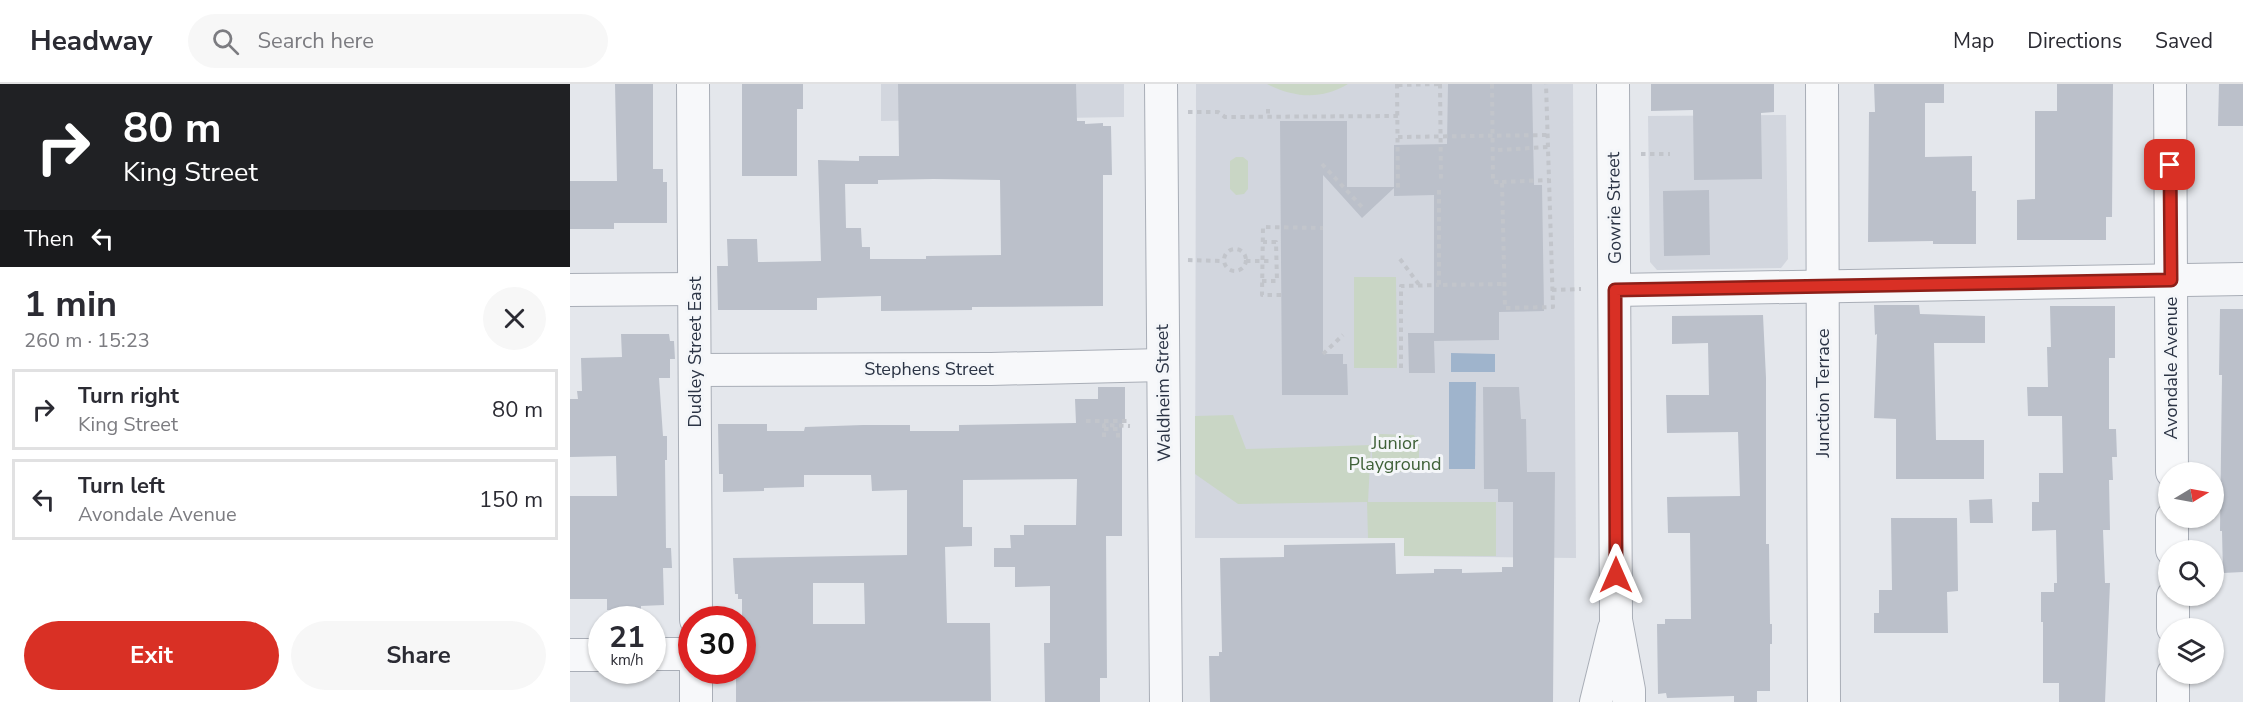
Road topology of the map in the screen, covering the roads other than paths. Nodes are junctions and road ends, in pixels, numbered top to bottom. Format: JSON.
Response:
{"nodes":[{"id":1,"x":693,"y":84,"type":"edge"},
{"id":2,"x":1161,"y":84,"type":"edge"},
{"id":3,"x":1613,"y":84,"type":"edge"},
{"id":4,"x":1822,"y":84,"type":"edge"},
{"id":5,"x":2170,"y":84,"type":"edge"},
{"id":6,"x":2243,"y":279,"type":"edge"},
{"id":7,"x":2171,"y":280,"type":"junction"},
{"id":8,"x":1823,"y":286,"type":"junction"},
{"id":9,"x":694,"y":289,"type":"junction"},
{"id":10,"x":570,"y":290,"type":"edge"},
{"id":11,"x":1615,"y":290,"type":"junction"},
{"id":12,"x":1163,"y":365,"type":"junction"},
{"id":13,"x":695,"y":370,"type":"junction"},
{"id":14,"x":2172,"y":462,"type":"edge"},
{"id":15,"x":696,"y":606,"type":"edge"},
{"id":16,"x":1616,"y":620,"type":"junction"},
{"id":17,"x":570,"y":655,"type":"edge"},
{"id":18,"x":588,"y":655,"type":"edge"},
{"id":19,"x":696,"y":684,"type":"edge"},
{"id":20,"x":2173,"y":684,"type":"edge"},
{"id":21,"x":696,"y":702,"type":"edge"},
{"id":22,"x":1166,"y":702,"type":"edge"},
{"id":23,"x":1596,"y":702,"type":"edge"},
{"id":24,"x":1629,"y":702,"type":"edge"},
{"id":25,"x":1824,"y":702,"type":"edge"},
{"id":26,"x":2173,"y":702,"type":"edge"}],
"edges":[{"from":1,"to":9,"type":"street","name":"Dudley Street East"},
{"from":2,"to":12,"type":"street","name":"Waldheim Street"},
{"from":3,"to":11,"type":"street","name":"Gowrie Street"},
{"from":4,"to":8,"type":"street","name":"Junction Terrace"},
{"from":5,"to":7,"type":"street","name":"Avondale Avenue"},
{"from":6,"to":7,"type":"street"},
{"from":7,"to":8,"type":"street"},
{"from":7,"to":14,"type":"street","name":"Avondale Avenue"},
{"from":8,"to":11,"type":"street"},
{"from":8,"to":25,"type":"street","name":"Junction Terrace"},
{"from":9,"to":10,"type":"street"},
{"from":9,"to":13,"type":"street","name":"Dudley Street East"},
{"from":11,"to":16,"type":"street","name":"Gowrie Street"},
{"from":12,"to":13,"type":"street","name":"Stephens Street"},
{"from":12,"to":22,"type":"street","name":"Waldheim Street"},
{"from":13,"to":15,"type":"street","name":"Dudley Street East"},
{"from":16,"to":23,"type":"street","name":"Gowrie Street"},
{"from":16,"to":24,"type":"street","name":"Gowrie Street"},
{"from":17,"to":18,"type":"street"},
{"from":19,"to":21,"type":"street"},
{"from":20,"to":26,"type":"street"}]}
